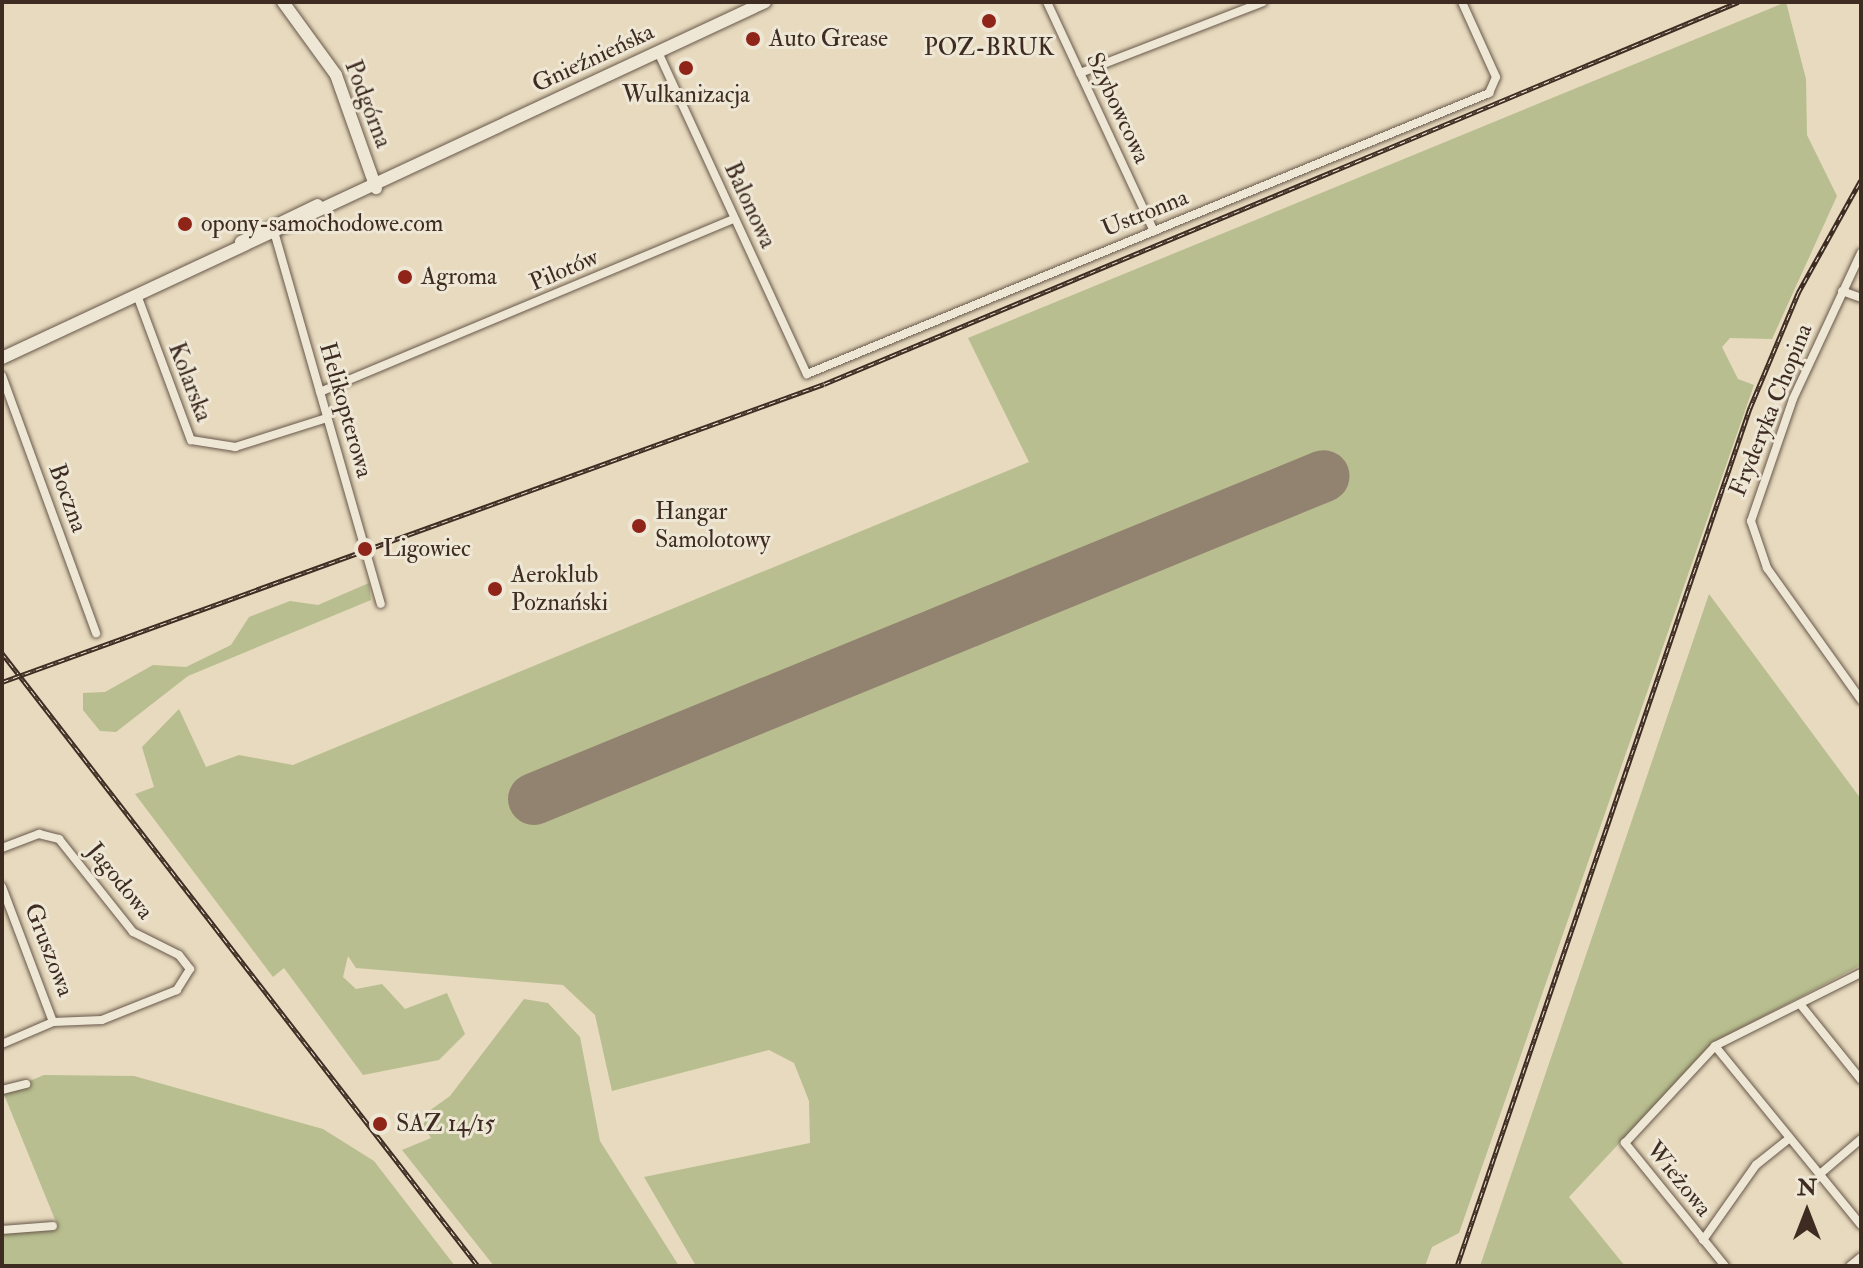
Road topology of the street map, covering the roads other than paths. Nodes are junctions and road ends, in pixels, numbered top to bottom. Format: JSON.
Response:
{"nodes":[{"id":1,"x":283,"y":2,"type":"edge"},
{"id":2,"x":765,"y":2,"type":"edge"},
{"id":3,"x":1047,"y":2,"type":"edge"},
{"id":4,"x":1263,"y":2,"type":"edge"},
{"id":5,"x":1462,"y":2,"type":"edge"},
{"id":6,"x":658,"y":52,"type":"junction"},
{"id":7,"x":1080,"y":73,"type":"junction"},
{"id":8,"x":375,"y":184,"type":"junction"},
{"id":9,"x":734,"y":219,"type":"junction"},
{"id":10,"x":274,"y":231,"type":"junction"},
{"id":11,"x":1154,"y":231,"type":"junction"},
{"id":12,"x":1861,"y":253,"type":"edge"},
{"id":13,"x":1842,"y":291,"type":"junction"},
{"id":14,"x":137,"y":295,"type":"junction"},
{"id":15,"x":1861,"y":298,"type":"edge"},
{"id":16,"x":2,"y":358,"type":"edge"},
{"id":17,"x":807,"y":374,"type":"joint"},
{"id":18,"x":2,"y":376,"type":"edge"},
{"id":19,"x":320,"y":392,"type":"junction"},
{"id":20,"x":327,"y":418,"type":"junction"},
{"id":21,"x":381,"y":604,"type":"dead end"},
{"id":22,"x":96,"y":633,"type":"dead end"},
{"id":23,"x":1861,"y":700,"type":"edge"},
{"id":24,"x":2,"y":848,"type":"edge"},
{"id":25,"x":2,"y":887,"type":"edge"},
{"id":26,"x":1861,"y":973,"type":"edge"},
{"id":27,"x":1800,"y":1004,"type":"junction"},
{"id":28,"x":53,"y":1022,"type":"junction"},
{"id":29,"x":2,"y":1044,"type":"edge"},
{"id":30,"x":1715,"y":1046,"type":"junction"},
{"id":31,"x":1861,"y":1080,"type":"edge"},
{"id":32,"x":26,"y":1084,"type":"dead end"},
{"id":33,"x":2,"y":1090,"type":"edge"},
{"id":34,"x":1790,"y":1138,"type":"junction"},
{"id":35,"x":1861,"y":1139,"type":"edge"},
{"id":36,"x":1820,"y":1174,"type":"junction"},
{"id":37,"x":1861,"y":1225,"type":"edge"},
{"id":38,"x":53,"y":1226,"type":"dead end"},
{"id":39,"x":2,"y":1230,"type":"edge"},
{"id":40,"x":1703,"y":1240,"type":"junction"},
{"id":41,"x":1861,"y":1257,"type":"edge"},
{"id":42,"x":1725,"y":1266,"type":"edge"},
{"id":43,"x":1850,"y":1266,"type":"edge"}],
"edges":[{"from":1,"to":8,"type":"main road","name":"Podgórna"},
{"from":2,"to":6,"type":"main road","name":"Gnieźnieńska"},
{"from":3,"to":7,"type":"street","name":"Szybowcowa"},
{"from":4,"to":7,"type":"street"},
{"from":5,"to":11,"type":"street","name":"Ustronna"},
{"from":6,"to":8,"type":"main road","name":"Gnieźnieńska"},
{"from":6,"to":9,"type":"street","name":"Balonowa"},
{"from":7,"to":11,"type":"street","name":"Szybowcowa"},
{"from":8,"to":10,"type":"main road","name":"Gnieźnieńska"},
{"from":9,"to":17,"type":"street","name":"Balonowa"},
{"from":9,"to":19,"type":"street","name":"Pilotów"},
{"from":10,"to":14,"type":"main road","name":"Gnieźnieńska"},
{"from":10,"to":19,"type":"street","name":"Helikopterowa"},
{"from":11,"to":17,"type":"street","name":"Ustronna"},
{"from":12,"to":13,"type":"street","name":"Fryderyka Chopina"},
{"from":13,"to":15,"type":"street"},
{"from":13,"to":23,"type":"street","name":"Fryderyka Chopina"},
{"from":14,"to":16,"type":"main road","name":"Gnieźnieńska"},
{"from":14,"to":20,"type":"street","name":"Kolarska"},
{"from":18,"to":22,"type":"street","name":"Boczna"},
{"from":19,"to":20,"type":"street","name":"Helikopterowa"},
{"from":20,"to":21,"type":"street","name":"Helikopterowa"},
{"from":24,"to":28,"type":"street","name":"Jagodowa"},
{"from":25,"to":28,"type":"street","name":"Gruszowa"},
{"from":26,"to":27,"type":"street"},
{"from":27,"to":30,"type":"street"},
{"from":27,"to":31,"type":"street"},
{"from":28,"to":29,"type":"street","name":"Gruszowa"},
{"from":30,"to":34,"type":"street"},
{"from":30,"to":40,"type":"street","name":"Wieżowa"},
{"from":32,"to":33,"type":"street"},
{"from":34,"to":36,"type":"street"},
{"from":34,"to":40,"type":"street","name":"Wieżowa"},
{"from":35,"to":36,"type":"street"},
{"from":36,"to":37,"type":"street"},
{"from":38,"to":39,"type":"street"},
{"from":40,"to":42,"type":"street","name":"Wieżowa"},
{"from":41,"to":43,"type":"street"}]}
